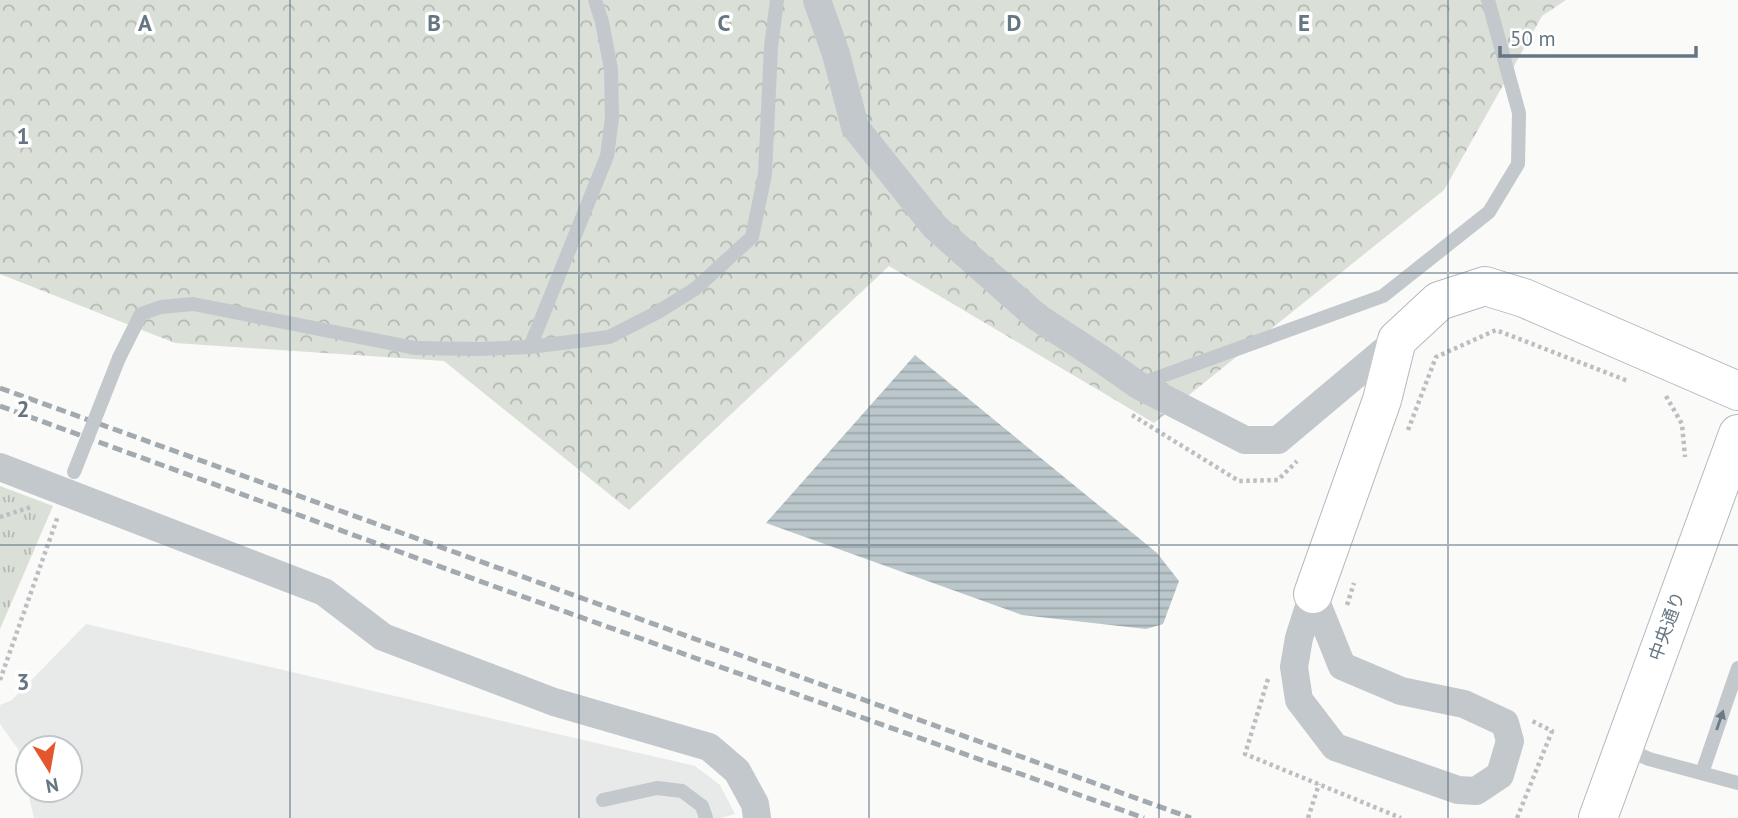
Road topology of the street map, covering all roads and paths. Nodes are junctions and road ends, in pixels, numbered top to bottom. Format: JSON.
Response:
{"nodes":[{"id":1,"x":595,"y":0,"type":"edge"},
{"id":2,"x":777,"y":0,"type":"edge"},
{"id":3,"x":817,"y":0,"type":"edge"},
{"id":4,"x":1488,"y":0,"type":"edge"},
{"id":5,"x":1396,"y":340,"type":"junction"},
{"id":6,"x":530,"y":346,"type":"junction"},
{"id":7,"x":1630,"y":382,"type":"dead end"},
{"id":8,"x":1138,"y":385,"type":"junction"},
{"id":9,"x":1655,"y":391,"type":"dead end"},
{"id":10,"x":1738,"y":391,"type":"edge"},
{"id":11,"x":1130,"y":414,"type":"dead end"},
{"id":12,"x":1408,"y":431,"type":"dead end"},
{"id":13,"x":1738,"y":434,"type":"edge"},
{"id":14,"x":1305,"y":454,"type":"dead end"},
{"id":15,"x":1685,"y":457,"type":"dead end"},
{"id":16,"x":0,"y":467,"type":"edge"},
{"id":17,"x":70,"y":483,"type":"junction"},
{"id":18,"x":1354,"y":581,"type":"dead end"},
{"id":19,"x":1330,"y":601,"type":"junction"},
{"id":20,"x":1738,"y":668,"type":"edge"},
{"id":21,"x":1269,"y":676,"type":"dead end"},
{"id":22,"x":0,"y":680,"type":"edge"},
{"id":23,"x":1531,"y":720,"type":"dead end"},
{"id":24,"x":1622,"y":747,"type":"junction"},
{"id":25,"x":1702,"y":773,"type":"junction"},
{"id":26,"x":1738,"y":783,"type":"edge"},
{"id":27,"x":1319,"y":784,"type":"junction"},
{"id":28,"x":603,"y":800,"type":"dead end"},
{"id":29,"x":706,"y":818,"type":"edge"},
{"id":30,"x":757,"y":818,"type":"edge"},
{"id":31,"x":1308,"y":818,"type":"edge"},
{"id":32,"x":1401,"y":818,"type":"edge"},
{"id":33,"x":1517,"y":818,"type":"edge"},
{"id":34,"x":1598,"y":818,"type":"edge"}],
"edges":[{"from":1,"to":6,"type":"lane"},
{"from":2,"to":6,"type":"lane"},
{"from":3,"to":8,"type":"street"},
{"from":4,"to":8,"type":"lane"},
{"from":5,"to":8,"type":"street"},
{"from":5,"to":10,"type":"street"},
{"from":5,"to":19,"type":"street"},
{"from":6,"to":17,"type":"lane","bridge":true},
{"from":7,"to":12,"type":"path"},
{"from":9,"to":15,"type":"path"},
{"from":11,"to":14,"type":"path"},
{"from":13,"to":24,"type":"street","name":"中央通り"},
{"from":16,"to":17,"type":"street"},
{"from":17,"to":22,"type":"path"},
{"from":17,"to":30,"type":"street"},
{"from":18,"to":19,"type":"path"},
{"from":19,"to":19,"type":"street"},
{"from":25,"to":20,"type":"lane","one_way":true},
{"from":21,"to":27,"type":"path"},
{"from":23,"to":33,"type":"path"},
{"from":24,"to":25,"type":"lane"},
{"from":24,"to":34,"type":"street","name":"中央通り"},
{"from":25,"to":26,"type":"lane"},
{"from":27,"to":31,"type":"path"},
{"from":27,"to":32,"type":"path"},
{"from":28,"to":29,"type":"lane"}]}
